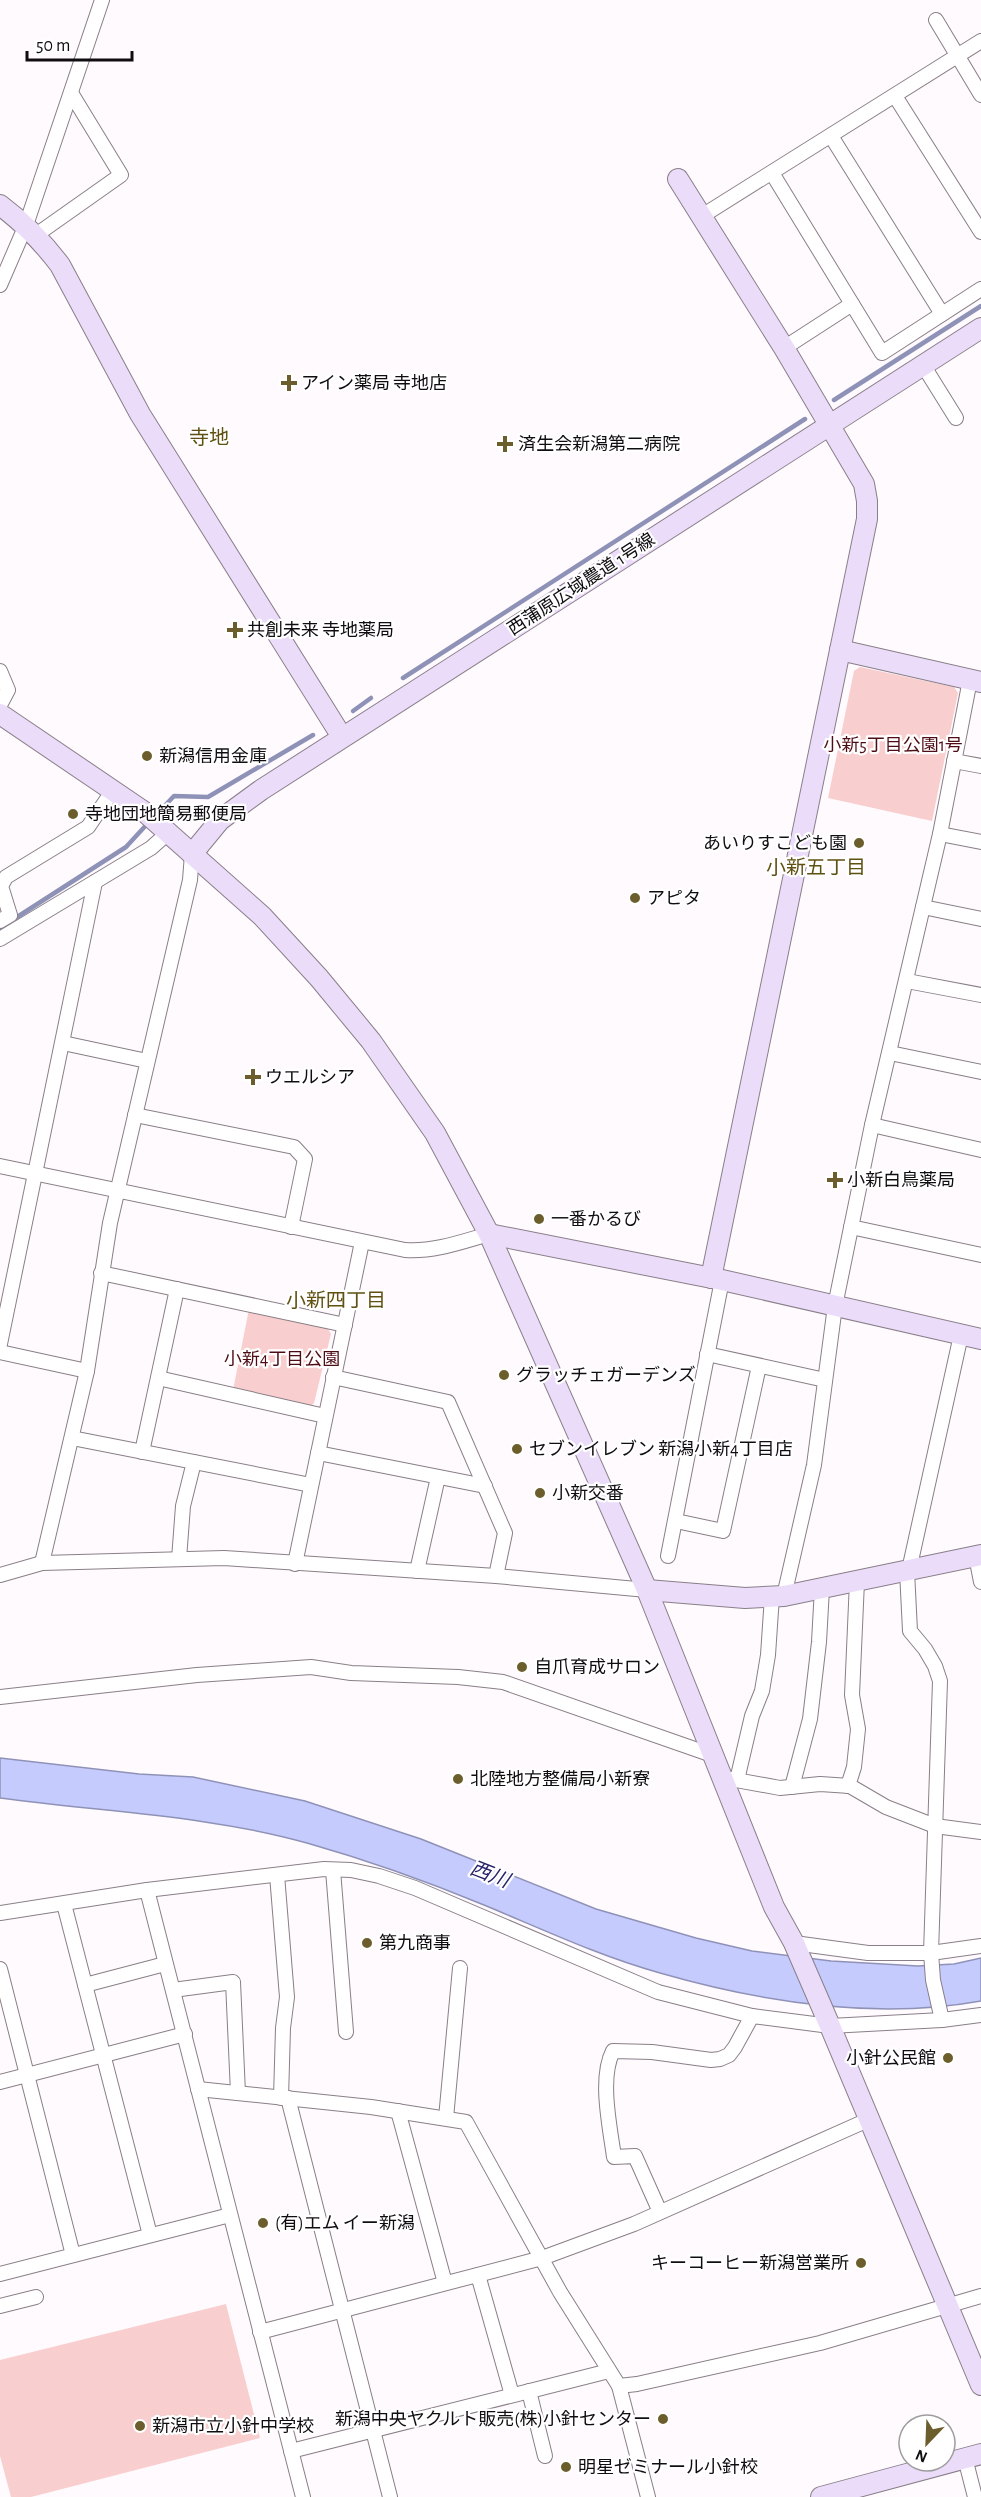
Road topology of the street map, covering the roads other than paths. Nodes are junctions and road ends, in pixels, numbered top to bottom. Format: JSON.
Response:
{"nodes":[{"id":1,"x":102,"y":0,"type":"edge"},
{"id":2,"x":936,"y":20,"type":"dead end"},
{"id":3,"x":981,"y":41,"type":"edge"},
{"id":4,"x":958,"y":56,"type":"junction"},
{"id":5,"x":71,"y":93,"type":"junction"},
{"id":6,"x":981,"y":95,"type":"edge"},
{"id":7,"x":895,"y":96,"type":"junction"},
{"id":8,"x":831,"y":136,"type":"junction"},
{"id":9,"x":772,"y":173,"type":"junction"},
{"id":10,"x":678,"y":179,"type":"dead end"},
{"id":11,"x":0,"y":205,"type":"edge"},
{"id":12,"x":702,"y":216,"type":"junction"},
{"id":13,"x":31,"y":230,"type":"junction"},
{"id":14,"x":981,"y":232,"type":"edge"},
{"id":15,"x":0,"y":285,"type":"edge"},
{"id":16,"x":981,"y":289,"type":"edge"},
{"id":17,"x":852,"y":304,"type":"junction"},
{"id":18,"x":942,"y":314,"type":"junction"},
{"id":19,"x":981,"y":328,"type":"edge"},
{"id":20,"x":784,"y":348,"type":"junction"},
{"id":21,"x":923,"y":365,"type":"junction"},
{"id":22,"x":956,"y":418,"type":"dead end"},
{"id":23,"x":828,"y":425,"type":"junction"},
{"id":24,"x":840,"y":650,"type":"junction"},
{"id":25,"x":0,"y":671,"type":"edge"},
{"id":26,"x":976,"y":681,"type":"edge"},
{"id":27,"x":0,"y":705,"type":"edge"},
{"id":28,"x":0,"y":714,"type":"edge"},
{"id":29,"x":342,"y":737,"type":"junction"},
{"id":30,"x":954,"y":761,"type":"junction"},
{"id":31,"x":981,"y":766,"type":"edge"},
{"id":32,"x":114,"y":789,"type":"junction"},
{"id":33,"x":169,"y":832,"type":"junction"},
{"id":34,"x":940,"y":834,"type":"junction"},
{"id":35,"x":981,"y":842,"type":"edge"},
{"id":36,"x":192,"y":854,"type":"junction"},
{"id":37,"x":96,"y":882,"type":"junction"},
{"id":38,"x":923,"y":908,"type":"junction"},
{"id":39,"x":981,"y":919,"type":"edge"},
{"id":40,"x":0,"y":921,"type":"edge"},
{"id":41,"x":0,"y":939,"type":"edge"},
{"id":42,"x":907,"y":981,"type":"junction"},
{"id":43,"x":981,"y":995,"type":"edge"},
{"id":44,"x":63,"y":1043,"type":"junction"},
{"id":45,"x":890,"y":1053,"type":"junction"},
{"id":46,"x":147,"y":1061,"type":"junction"},
{"id":47,"x":981,"y":1072,"type":"edge"},
{"id":48,"x":135,"y":1115,"type":"junction"},
{"id":49,"x":872,"y":1125,"type":"junction"},
{"id":50,"x":981,"y":1150,"type":"edge"},
{"id":51,"x":0,"y":1166,"type":"edge"},
{"id":52,"x":36,"y":1173,"type":"junction"},
{"id":53,"x":118,"y":1190,"type":"junction"},
{"id":54,"x":291,"y":1227,"type":"junction"},
{"id":55,"x":851,"y":1227,"type":"junction"},
{"id":56,"x":489,"y":1234,"type":"junction"},
{"id":57,"x":362,"y":1242,"type":"junction"},
{"id":58,"x":981,"y":1255,"type":"edge"},
{"id":59,"x":101,"y":1273,"type":"junction"},
{"id":60,"x":716,"y":1279,"type":"junction"},
{"id":61,"x":177,"y":1288,"type":"junction"},
{"id":62,"x":835,"y":1306,"type":"junction"},
{"id":63,"x":345,"y":1324,"type":"junction"},
{"id":64,"x":962,"y":1335,"type":"junction"},
{"id":65,"x":981,"y":1339,"type":"edge"},
{"id":66,"x":0,"y":1344,"type":"edge"},
{"id":67,"x":0,"y":1352,"type":"edge"},
{"id":68,"x":707,"y":1354,"type":"junction"},
{"id":69,"x":759,"y":1366,"type":"junction"},
{"id":70,"x":87,"y":1371,"type":"junction"},
{"id":71,"x":333,"y":1377,"type":"junction"},
{"id":72,"x":158,"y":1378,"type":"junction"},
{"id":73,"x":825,"y":1380,"type":"junction"},
{"id":74,"x":325,"y":1416,"type":"junction"},
{"id":75,"x":72,"y":1438,"type":"junction"},
{"id":76,"x":142,"y":1452,"type":"junction"},
{"id":77,"x":318,"y":1453,"type":"junction"},
{"id":78,"x":194,"y":1462,"type":"junction"},
{"id":79,"x":438,"y":1476,"type":"junction"},
{"id":80,"x":311,"y":1485,"type":"junction"},
{"id":81,"x":484,"y":1486,"type":"junction"},
{"id":82,"x":676,"y":1521,"type":"junction"},
{"id":83,"x":979,"y":1555,"type":"edge"},
{"id":84,"x":668,"y":1556,"type":"dead end"},
{"id":85,"x":179,"y":1559,"type":"junction"},
{"id":86,"x":42,"y":1563,"type":"junction"},
{"id":87,"x":295,"y":1564,"type":"junction"},
{"id":88,"x":908,"y":1571,"type":"junction"},
{"id":89,"x":417,"y":1572,"type":"junction"},
{"id":90,"x":0,"y":1575,"type":"edge"},
{"id":91,"x":496,"y":1576,"type":"junction"},
{"id":92,"x":857,"y":1581,"type":"junction"},
{"id":93,"x":981,"y":1582,"type":"edge"},
{"id":94,"x":822,"y":1588,"type":"junction"},
{"id":95,"x":647,"y":1590,"type":"junction"},
{"id":96,"x":778,"y":1596,"type":"junction"},
{"id":97,"x":0,"y":1697,"type":"edge"},
{"id":98,"x":712,"y":1755,"type":"junction"},
{"id":99,"x":731,"y":1779,"type":"junction"},
{"id":100,"x":848,"y":1786,"type":"junction"},
{"id":101,"x":792,"y":1787,"type":"junction"},
{"id":102,"x":935,"y":1826,"type":"junction"},
{"id":103,"x":981,"y":1832,"type":"edge"},
{"id":104,"x":333,"y":1870,"type":"junction"},
{"id":105,"x":277,"y":1875,"type":"junction"},
{"id":106,"x":147,"y":1890,"type":"junction"},
{"id":107,"x":64,"y":1904,"type":"junction"},
{"id":108,"x":0,"y":1912,"type":"edge"},
{"id":109,"x":795,"y":1945,"type":"junction"},
{"id":110,"x":981,"y":1946,"type":"edge"},
{"id":111,"x":931,"y":1953,"type":"junction"},
{"id":112,"x":165,"y":1964,"type":"junction"},
{"id":113,"x":460,"y":1968,"type":"dead end"},
{"id":114,"x":0,"y":1969,"type":"edge"},
{"id":115,"x":85,"y":1985,"type":"junction"},
{"id":116,"x":173,"y":1990,"type":"junction"},
{"id":117,"x":981,"y":2015,"type":"edge"},
{"id":118,"x":752,"y":2016,"type":"junction"},
{"id":119,"x":941,"y":2017,"type":"junction"},
{"id":120,"x":827,"y":2018,"type":"junction"},
{"id":121,"x":346,"y":2032,"type":"dead end"},
{"id":122,"x":185,"y":2034,"type":"junction"},
{"id":123,"x":104,"y":2055,"type":"junction"},
{"id":124,"x":27,"y":2076,"type":"junction"},
{"id":125,"x":0,"y":2082,"type":"edge"},
{"id":126,"x":198,"y":2089,"type":"junction"},
{"id":127,"x":237,"y":2093,"type":"junction"},
{"id":128,"x":285,"y":2098,"type":"junction"},
{"id":129,"x":398,"y":2111,"type":"junction"},
{"id":130,"x":446,"y":2118,"type":"junction"},
{"id":131,"x":870,"y":2119,"type":"junction"},
{"id":132,"x":660,"y":2212,"type":"junction"},
{"id":133,"x":230,"y":2215,"type":"junction"},
{"id":134,"x":150,"y":2235,"type":"junction"},
{"id":135,"x":73,"y":2255,"type":"junction"},
{"id":136,"x":542,"y":2258,"type":"junction"},
{"id":137,"x":0,"y":2274,"type":"edge"},
{"id":138,"x":478,"y":2275,"type":"junction"},
{"id":139,"x":445,"y":2283,"type":"junction"},
{"id":140,"x":981,"y":2296,"type":"edge"},
{"id":141,"x":36,"y":2297,"type":"dead end"},
{"id":142,"x":0,"y":2306,"type":"edge"},
{"id":143,"x":947,"y":2306,"type":"junction"},
{"id":144,"x":342,"y":2310,"type":"junction"},
{"id":145,"x":260,"y":2332,"type":"junction"},
{"id":146,"x":609,"y":2371,"type":"junction"},
{"id":147,"x":981,"y":2385,"type":"edge"},
{"id":148,"x":619,"y":2386,"type":"junction"},
{"id":149,"x":529,"y":2391,"type":"junction"},
{"id":150,"x":512,"y":2395,"type":"junction"},
{"id":151,"x":373,"y":2430,"type":"junction"},
{"id":152,"x":291,"y":2451,"type":"junction"},
{"id":153,"x":545,"y":2456,"type":"dead end"},
{"id":154,"x":973,"y":2456,"type":"edge"},
{"id":155,"x":303,"y":2497,"type":"edge"},
{"id":156,"x":390,"y":2497,"type":"edge"},
{"id":157,"x":648,"y":2497,"type":"edge"},
{"id":158,"x":821,"y":2497,"type":"edge"},
{"id":159,"x":975,"y":2497,"type":"edge"}],
"edges":[{"from":1,"to":5,"type":"street"},
{"from":2,"to":4,"type":"street"},
{"from":3,"to":4,"type":"street"},
{"from":4,"to":6,"type":"street"},
{"from":4,"to":7,"type":"street"},
{"from":5,"to":13,"type":"street"},
{"from":5,"to":13,"type":"street"},
{"from":7,"to":8,"type":"street"},
{"from":7,"to":14,"type":"street"},
{"from":8,"to":9,"type":"street"},
{"from":8,"to":18,"type":"street"},
{"from":9,"to":12,"type":"street"},
{"from":9,"to":17,"type":"street"},
{"from":10,"to":12,"type":"street"},
{"from":11,"to":13,"type":"street"},
{"from":12,"to":20,"type":"street"},
{"from":13,"to":15,"type":"street"},
{"from":13,"to":29,"type":"street"},
{"from":16,"to":18,"type":"street"},
{"from":17,"to":18,"type":"street"},
{"from":17,"to":20,"type":"street"},
{"from":19,"to":21,"type":"street","name":"西蒲原広域農道 1号線"},
{"from":20,"to":23,"type":"street"},
{"from":21,"to":22,"type":"street"},
{"from":21,"to":23,"type":"street","name":"西蒲原広域農道 1号線"},
{"from":23,"to":24,"type":"street"},
{"from":23,"to":29,"type":"street","name":"西蒲原広域農道 1号線"},
{"from":24,"to":26,"type":"street"},
{"from":24,"to":60,"type":"street"},
{"from":25,"to":27,"type":"street"},
{"from":26,"to":30,"type":"street"},
{"from":28,"to":32,"type":"street"},
{"from":29,"to":36,"type":"street","name":"西蒲原広域農道 1号線"},
{"from":30,"to":31,"type":"street"},
{"from":30,"to":34,"type":"street"},
{"from":32,"to":33,"type":"street"},
{"from":32,"to":40,"type":"street"},
{"from":33,"to":36,"type":"street"},
{"from":33,"to":37,"type":"street"},
{"from":34,"to":35,"type":"street"},
{"from":34,"to":38,"type":"street"},
{"from":36,"to":46,"type":"street"},
{"from":36,"to":56,"type":"street"},
{"from":37,"to":41,"type":"street"},
{"from":37,"to":44,"type":"street"},
{"from":38,"to":39,"type":"street"},
{"from":38,"to":42,"type":"street"},
{"from":42,"to":43,"type":"street"},
{"from":42,"to":45,"type":"street"},
{"from":44,"to":46,"type":"street"},
{"from":44,"to":52,"type":"street"},
{"from":45,"to":47,"type":"street"},
{"from":45,"to":49,"type":"street"},
{"from":46,"to":48,"type":"street"},
{"from":48,"to":53,"type":"street"},
{"from":48,"to":54,"type":"street"},
{"from":49,"to":50,"type":"street"},
{"from":49,"to":55,"type":"street"},
{"from":51,"to":52,"type":"street"},
{"from":52,"to":53,"type":"street"},
{"from":52,"to":66,"type":"street"},
{"from":53,"to":54,"type":"street"},
{"from":53,"to":59,"type":"street"},
{"from":54,"to":57,"type":"street"},
{"from":55,"to":58,"type":"street"},
{"from":55,"to":62,"type":"street"},
{"from":56,"to":57,"type":"street"},
{"from":56,"to":60,"type":"street"},
{"from":56,"to":95,"type":"street"},
{"from":57,"to":63,"type":"street"},
{"from":59,"to":61,"type":"street"},
{"from":59,"to":70,"type":"street"},
{"from":60,"to":62,"type":"street"},
{"from":60,"to":68,"type":"street"},
{"from":61,"to":63,"type":"street"},
{"from":61,"to":72,"type":"street"},
{"from":62,"to":64,"type":"street"},
{"from":62,"to":73,"type":"street"},
{"from":63,"to":71,"type":"street"},
{"from":64,"to":65,"type":"street"},
{"from":64,"to":88,"type":"street"},
{"from":67,"to":70,"type":"street"},
{"from":68,"to":69,"type":"street"},
{"from":68,"to":82,"type":"street"},
{"from":69,"to":73,"type":"street"},
{"from":69,"to":82,"type":"street"},
{"from":70,"to":75,"type":"street"},
{"from":71,"to":74,"type":"street"},
{"from":71,"to":81,"type":"street"},
{"from":72,"to":74,"type":"street"},
{"from":72,"to":76,"type":"street"},
{"from":73,"to":96,"type":"street"},
{"from":74,"to":77,"type":"street"},
{"from":75,"to":76,"type":"street"},
{"from":75,"to":86,"type":"street"},
{"from":76,"to":78,"type":"street"},
{"from":77,"to":79,"type":"street"},
{"from":77,"to":80,"type":"street"},
{"from":78,"to":80,"type":"street"},
{"from":78,"to":85,"type":"street"},
{"from":79,"to":81,"type":"street"},
{"from":79,"to":89,"type":"street"},
{"from":80,"to":87,"type":"street"},
{"from":81,"to":91,"type":"street"},
{"from":82,"to":84,"type":"street"},
{"from":83,"to":88,"type":"street"},
{"from":83,"to":93,"type":"street"},
{"from":85,"to":86,"type":"street"},
{"from":85,"to":87,"type":"street"},
{"from":86,"to":90,"type":"street"},
{"from":87,"to":89,"type":"street"},
{"from":88,"to":92,"type":"street"},
{"from":88,"to":102,"type":"street"},
{"from":89,"to":91,"type":"street"},
{"from":91,"to":95,"type":"street"},
{"from":92,"to":94,"type":"street"},
{"from":92,"to":100,"type":"street"},
{"from":94,"to":96,"type":"street"},
{"from":94,"to":101,"type":"street"},
{"from":95,"to":96,"type":"street"},
{"from":95,"to":98,"type":"street"},
{"from":96,"to":99,"type":"street"},
{"from":97,"to":98,"type":"street"},
{"from":98,"to":99,"type":"street"},
{"from":99,"to":101,"type":"street"},
{"from":99,"to":109,"type":"street"},
{"from":100,"to":101,"type":"street"},
{"from":100,"to":102,"type":"street"},
{"from":102,"to":103,"type":"street"},
{"from":102,"to":111,"type":"street"},
{"from":104,"to":105,"type":"street"},
{"from":104,"to":118,"type":"street"},
{"from":104,"to":121,"type":"street"},
{"from":105,"to":106,"type":"street"},
{"from":105,"to":128,"type":"street"},
{"from":106,"to":107,"type":"street"},
{"from":106,"to":112,"type":"street"},
{"from":107,"to":108,"type":"street"},
{"from":107,"to":115,"type":"street"},
{"from":109,"to":111,"type":"street"},
{"from":109,"to":120,"type":"street"},
{"from":110,"to":111,"type":"street"},
{"from":111,"to":119,"type":"street"},
{"from":112,"to":115,"type":"street"},
{"from":112,"to":116,"type":"street"},
{"from":113,"to":130,"type":"street"},
{"from":114,"to":124,"type":"street"},
{"from":115,"to":123,"type":"street"},
{"from":116,"to":122,"type":"street"},
{"from":116,"to":127,"type":"street"},
{"from":117,"to":119,"type":"street"},
{"from":118,"to":120,"type":"street"},
{"from":118,"to":132,"type":"street"},
{"from":119,"to":120,"type":"street"},
{"from":120,"to":131,"type":"street"},
{"from":122,"to":123,"type":"street"},
{"from":122,"to":126,"type":"street"},
{"from":123,"to":124,"type":"street"},
{"from":123,"to":134,"type":"street"},
{"from":124,"to":125,"type":"street"},
{"from":124,"to":135,"type":"street"},
{"from":126,"to":127,"type":"street"},
{"from":126,"to":133,"type":"street"},
{"from":127,"to":128,"type":"street"},
{"from":128,"to":129,"type":"street"},
{"from":128,"to":144,"type":"street"},
{"from":129,"to":130,"type":"street"},
{"from":129,"to":139,"type":"street"},
{"from":130,"to":136,"type":"street"},
{"from":131,"to":132,"type":"street"},
{"from":131,"to":143,"type":"street"},
{"from":132,"to":136,"type":"street"},
{"from":133,"to":134,"type":"street"},
{"from":133,"to":145,"type":"street"},
{"from":134,"to":135,"type":"street"},
{"from":135,"to":137,"type":"street"},
{"from":136,"to":138,"type":"street"},
{"from":136,"to":146,"type":"street"},
{"from":138,"to":139,"type":"street"},
{"from":138,"to":150,"type":"street"},
{"from":139,"to":144,"type":"street"},
{"from":140,"to":143,"type":"street"},
{"from":141,"to":142,"type":"street"},
{"from":143,"to":147,"type":"street"},
{"from":143,"to":148,"type":"street"},
{"from":144,"to":145,"type":"street"},
{"from":144,"to":151,"type":"street"},
{"from":145,"to":152,"type":"street"},
{"from":146,"to":148,"type":"street"},
{"from":146,"to":149,"type":"street"},
{"from":148,"to":157,"type":"street"},
{"from":149,"to":150,"type":"street"},
{"from":149,"to":153,"type":"street"},
{"from":150,"to":151,"type":"street"},
{"from":151,"to":152,"type":"street"},
{"from":151,"to":156,"type":"street"},
{"from":152,"to":155,"type":"street"},
{"from":154,"to":158,"type":"street"},
{"from":154,"to":159,"type":"street"}]}
